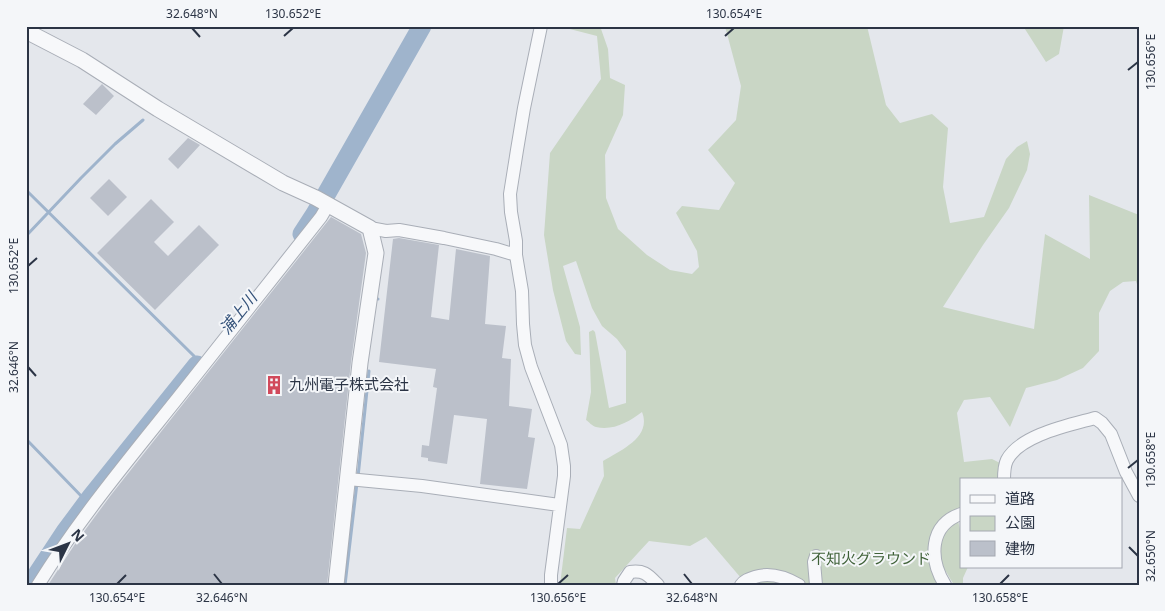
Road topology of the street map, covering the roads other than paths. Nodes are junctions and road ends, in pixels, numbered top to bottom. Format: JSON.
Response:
{"nodes":[{"id":1,"x":541,"y":26,"type":"edge"},
{"id":2,"x":26,"y":31,"type":"edge"},
{"id":3,"x":323,"y":202,"type":"junction"},
{"id":4,"x":370,"y":228,"type":"junction"},
{"id":5,"x":516,"y":255,"type":"junction"},
{"id":6,"x":1004,"y":478,"type":"edge"},
{"id":7,"x":354,"y":480,"type":"junction"},
{"id":8,"x":1139,"y":496,"type":"edge"},
{"id":9,"x":559,"y":505,"type":"junction"},
{"id":10,"x":960,"y":514,"type":"edge"},
{"id":11,"x":816,"y":556,"type":"dead end"},
{"id":12,"x":38,"y":585,"type":"edge"},
{"id":13,"x":336,"y":585,"type":"edge"},
{"id":14,"x":551,"y":585,"type":"edge"},
{"id":15,"x":623,"y":585,"type":"edge"},
{"id":16,"x":658,"y":585,"type":"edge"},
{"id":17,"x":741,"y":585,"type":"edge"},
{"id":18,"x":799,"y":585,"type":"edge"},
{"id":19,"x":816,"y":585,"type":"edge"},
{"id":20,"x":944,"y":585,"type":"edge"}],
"edges":[{"from":1,"to":5,"type":"street"},
{"from":2,"to":3,"type":"street"},
{"from":3,"to":4,"type":"street"},
{"from":3,"to":12,"type":"street"},
{"from":4,"to":5,"type":"street"},
{"from":4,"to":7,"type":"street"},
{"from":5,"to":9,"type":"street"},
{"from":6,"to":8,"type":"street"},
{"from":7,"to":9,"type":"street"},
{"from":7,"to":13,"type":"street"},
{"from":9,"to":14,"type":"street"},
{"from":10,"to":20,"type":"street"},
{"from":11,"to":19,"type":"street"},
{"from":15,"to":16,"type":"street"},
{"from":17,"to":18,"type":"street"}]}
